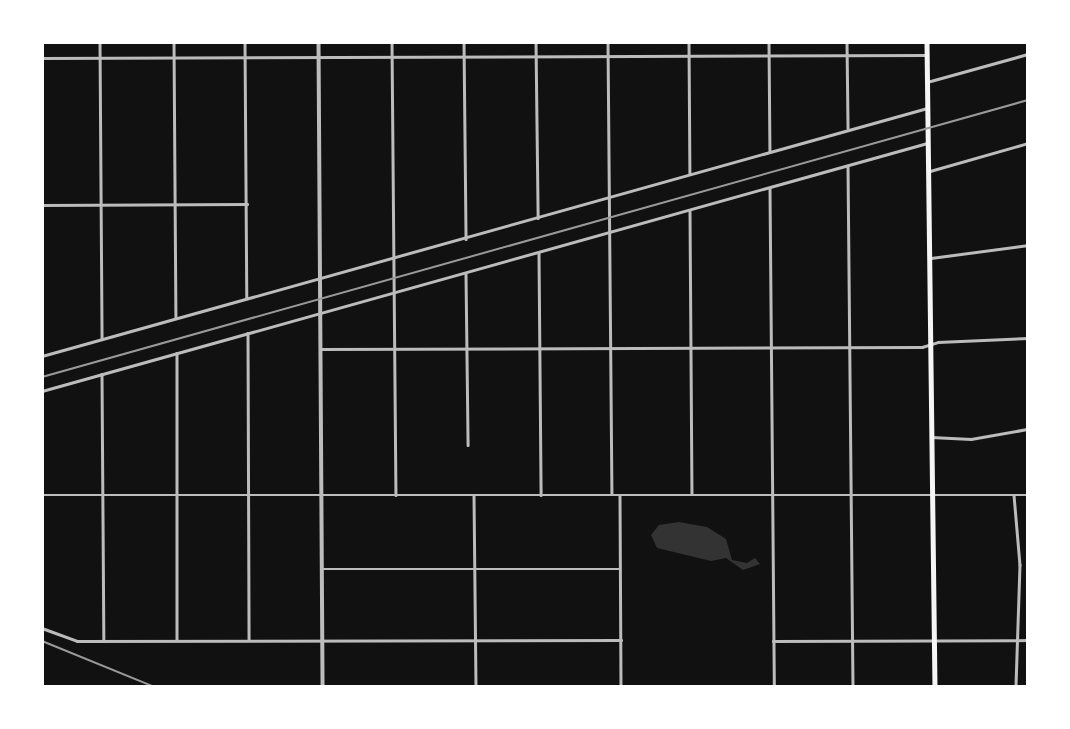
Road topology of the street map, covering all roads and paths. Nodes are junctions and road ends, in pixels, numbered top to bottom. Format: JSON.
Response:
{"nodes":[{"id":1,"x":100,"y":42,"type":"edge"},
{"id":2,"x":174,"y":42,"type":"edge"},
{"id":3,"x":245,"y":42,"type":"edge"},
{"id":4,"x":319,"y":42,"type":"edge"},
{"id":5,"x":392,"y":42,"type":"edge"},
{"id":6,"x":464,"y":42,"type":"edge"},
{"id":7,"x":537,"y":42,"type":"edge"},
{"id":8,"x":608,"y":42,"type":"edge"},
{"id":9,"x":689,"y":42,"type":"edge"},
{"id":10,"x":769,"y":42,"type":"edge"},
{"id":11,"x":848,"y":42,"type":"edge"},
{"id":12,"x":927,"y":42,"type":"edge"},
{"id":13,"x":1028,"y":54,"type":"edge"},
{"id":14,"x":769,"y":55,"type":"junction"},
{"id":15,"x":848,"y":55,"type":"junction"},
{"id":16,"x":927,"y":55,"type":"junction"},
{"id":17,"x":537,"y":56,"type":"junction"},
{"id":18,"x":608,"y":56,"type":"junction"},
{"id":19,"x":689,"y":56,"type":"junction"},
{"id":20,"x":100,"y":57,"type":"junction"},
{"id":21,"x":174,"y":57,"type":"junction"},
{"id":22,"x":245,"y":57,"type":"junction"},
{"id":23,"x":320,"y":57,"type":"junction"},
{"id":24,"x":392,"y":57,"type":"junction"},
{"id":25,"x":464,"y":57,"type":"junction"},
{"id":26,"x":42,"y":58,"type":"edge"},
{"id":27,"x":927,"y":82,"type":"junction"},
{"id":28,"x":927,"y":108,"type":"junction"},
{"id":29,"x":848,"y":128,"type":"junction"},
{"id":30,"x":928,"y":143,"type":"junction"},
{"id":31,"x":1028,"y":143,"type":"edge"},
{"id":32,"x":770,"y":152,"type":"junction"},
{"id":33,"x":848,"y":166,"type":"junction"},
{"id":34,"x":928,"y":172,"type":"junction"},
{"id":35,"x":690,"y":174,"type":"junction"},
{"id":36,"x":770,"y":188,"type":"junction"},
{"id":37,"x":610,"y":198,"type":"junction"},
{"id":38,"x":175,"y":204,"type":"junction"},
{"id":39,"x":247,"y":204,"type":"junction"},
{"id":40,"x":42,"y":205,"type":"edge"},
{"id":41,"x":101,"y":205,"type":"junction"},
{"id":42,"x":690,"y":209,"type":"junction"},
{"id":43,"x":538,"y":218,"type":"junction"},
{"id":44,"x":610,"y":232,"type":"junction"},
{"id":45,"x":466,"y":239,"type":"junction"},
{"id":46,"x":1028,"y":245,"type":"edge"},
{"id":47,"x":539,"y":252,"type":"junction"},
{"id":48,"x":393,"y":256,"type":"junction"},
{"id":49,"x":929,"y":258,"type":"junction"},
{"id":50,"x":466,"y":272,"type":"junction"},
{"id":51,"x":321,"y":276,"type":"junction"},
{"id":52,"x":394,"y":292,"type":"junction"},
{"id":53,"x":247,"y":297,"type":"junction"},
{"id":54,"x":322,"y":312,"type":"junction"},
{"id":55,"x":176,"y":318,"type":"junction"},
{"id":56,"x":248,"y":333,"type":"junction"},
{"id":57,"x":1028,"y":338,"type":"edge"},
{"id":58,"x":102,"y":339,"type":"junction"},
{"id":59,"x":930,"y":345,"type":"junction"},
{"id":60,"x":466,"y":348,"type":"junction"},
{"id":61,"x":539,"y":348,"type":"junction"},
{"id":62,"x":611,"y":348,"type":"junction"},
{"id":63,"x":691,"y":348,"type":"junction"},
{"id":64,"x":771,"y":348,"type":"junction"},
{"id":65,"x":850,"y":348,"type":"junction"},
{"id":66,"x":322,"y":349,"type":"junction"},
{"id":67,"x":394,"y":349,"type":"junction"},
{"id":68,"x":177,"y":353,"type":"junction"},
{"id":69,"x":42,"y":356,"type":"edge"},
{"id":70,"x":102,"y":374,"type":"junction"},
{"id":71,"x":42,"y":391,"type":"edge"},
{"id":72,"x":1028,"y":429,"type":"edge"},
{"id":73,"x":931,"y":436,"type":"junction"},
{"id":74,"x":468,"y":445,"type":"dead end"},
{"id":75,"x":692,"y":494,"type":"junction"},
{"id":76,"x":772,"y":494,"type":"junction"},
{"id":77,"x":851,"y":494,"type":"junction"},
{"id":78,"x":932,"y":494,"type":"junction"},
{"id":79,"x":42,"y":495,"type":"edge"},
{"id":80,"x":103,"y":495,"type":"junction"},
{"id":81,"x":177,"y":495,"type":"junction"},
{"id":82,"x":248,"y":495,"type":"junction"},
{"id":83,"x":322,"y":495,"type":"junction"},
{"id":84,"x":396,"y":495,"type":"junction"},
{"id":85,"x":474,"y":495,"type":"junction"},
{"id":86,"x":541,"y":495,"type":"junction"},
{"id":87,"x":612,"y":495,"type":"junction"},
{"id":88,"x":620,"y":495,"type":"junction"},
{"id":89,"x":1014,"y":495,"type":"junction"},
{"id":90,"x":1028,"y":495,"type":"edge"},
{"id":91,"x":323,"y":569,"type":"junction"},
{"id":92,"x":476,"y":569,"type":"junction"},
{"id":93,"x":621,"y":569,"type":"junction"},
{"id":94,"x":42,"y":628,"type":"edge"},
{"id":95,"x":104,"y":640,"type":"junction"},
{"id":96,"x":177,"y":640,"type":"junction"},
{"id":97,"x":249,"y":640,"type":"junction"},
{"id":98,"x":323,"y":640,"type":"junction"},
{"id":99,"x":475,"y":640,"type":"junction"},
{"id":100,"x":621,"y":640,"type":"junction"},
{"id":101,"x":1017,"y":640,"type":"junction"},
{"id":102,"x":1028,"y":640,"type":"edge"},
{"id":103,"x":773,"y":641,"type":"junction"},
{"id":104,"x":853,"y":641,"type":"junction"},
{"id":105,"x":934,"y":641,"type":"junction"},
{"id":106,"x":323,"y":687,"type":"edge"},
{"id":107,"x":476,"y":687,"type":"edge"},
{"id":108,"x":621,"y":687,"type":"edge"},
{"id":109,"x":774,"y":687,"type":"edge"},
{"id":110,"x":853,"y":687,"type":"edge"},
{"id":111,"x":935,"y":687,"type":"edge"},
{"id":112,"x":1016,"y":687,"type":"edge"}],
"edges":[{"from":1,"to":20,"type":"street"},
{"from":2,"to":21,"type":"street"},
{"from":3,"to":22,"type":"street"},
{"from":4,"to":23,"type":"street"},
{"from":5,"to":24,"type":"street"},
{"from":6,"to":25,"type":"street"},
{"from":7,"to":17,"type":"street"},
{"from":8,"to":18,"type":"street"},
{"from":9,"to":19,"type":"street"},
{"from":10,"to":14,"type":"street"},
{"from":11,"to":15,"type":"street"},
{"from":12,"to":16,"type":"main road"},
{"from":13,"to":27,"type":"street"},
{"from":14,"to":15,"type":"street"},
{"from":14,"to":19,"type":"street"},
{"from":14,"to":32,"type":"street"},
{"from":15,"to":16,"type":"street"},
{"from":15,"to":29,"type":"street"},
{"from":16,"to":27,"type":"main road"},
{"from":17,"to":18,"type":"street"},
{"from":17,"to":25,"type":"street"},
{"from":17,"to":43,"type":"street"},
{"from":18,"to":19,"type":"street"},
{"from":18,"to":37,"type":"street"},
{"from":19,"to":35,"type":"street"},
{"from":20,"to":21,"type":"street"},
{"from":20,"to":26,"type":"street"},
{"from":20,"to":41,"type":"street"},
{"from":21,"to":22,"type":"street"},
{"from":21,"to":38,"type":"street"},
{"from":22,"to":23,"type":"street"},
{"from":22,"to":39,"type":"street"},
{"from":23,"to":24,"type":"street"},
{"from":23,"to":51,"type":"street"},
{"from":24,"to":25,"type":"street"},
{"from":24,"to":48,"type":"street"},
{"from":25,"to":45,"type":"street"},
{"from":27,"to":28,"type":"main road"},
{"from":28,"to":29,"type":"street"},
{"from":28,"to":30,"type":"main road"},
{"from":29,"to":32,"type":"street"},
{"from":30,"to":33,"type":"street"},
{"from":30,"to":34,"type":"main road"},
{"from":31,"to":34,"type":"street"},
{"from":32,"to":35,"type":"street"},
{"from":33,"to":36,"type":"street"},
{"from":33,"to":65,"type":"street"},
{"from":34,"to":49,"type":"main road"},
{"from":35,"to":37,"type":"street"},
{"from":36,"to":42,"type":"street"},
{"from":36,"to":64,"type":"street"},
{"from":37,"to":43,"type":"street"},
{"from":37,"to":44,"type":"street"},
{"from":38,"to":39,"type":"street"},
{"from":38,"to":41,"type":"street"},
{"from":38,"to":55,"type":"street"},
{"from":39,"to":53,"type":"street"},
{"from":40,"to":41,"type":"street"},
{"from":41,"to":58,"type":"street"},
{"from":42,"to":44,"type":"street"},
{"from":42,"to":63,"type":"street"},
{"from":43,"to":45,"type":"street"},
{"from":44,"to":47,"type":"street"},
{"from":44,"to":62,"type":"street"},
{"from":45,"to":48,"type":"street"},
{"from":46,"to":49,"type":"street"},
{"from":47,"to":50,"type":"street"},
{"from":47,"to":61,"type":"street"},
{"from":48,"to":51,"type":"street"},
{"from":48,"to":52,"type":"street"},
{"from":49,"to":59,"type":"main road"},
{"from":50,"to":52,"type":"street"},
{"from":50,"to":60,"type":"street"},
{"from":51,"to":53,"type":"street"},
{"from":51,"to":54,"type":"street"},
{"from":52,"to":54,"type":"street"},
{"from":52,"to":67,"type":"street"},
{"from":53,"to":55,"type":"street"},
{"from":54,"to":56,"type":"street"},
{"from":54,"to":66,"type":"street"},
{"from":55,"to":58,"type":"street"},
{"from":56,"to":68,"type":"street"},
{"from":56,"to":82,"type":"street"},
{"from":57,"to":59,"type":"street"},
{"from":58,"to":69,"type":"street"},
{"from":59,"to":65,"type":"street"},
{"from":59,"to":73,"type":"main road"},
{"from":60,"to":61,"type":"street"},
{"from":60,"to":67,"type":"street"},
{"from":60,"to":74,"type":"street"},
{"from":61,"to":62,"type":"street"},
{"from":61,"to":86,"type":"street"},
{"from":62,"to":63,"type":"street"},
{"from":62,"to":87,"type":"street"},
{"from":63,"to":64,"type":"street"},
{"from":63,"to":75,"type":"street"},
{"from":64,"to":65,"type":"street"},
{"from":64,"to":76,"type":"street"},
{"from":65,"to":77,"type":"street"},
{"from":66,"to":67,"type":"street"},
{"from":66,"to":83,"type":"street"},
{"from":67,"to":84,"type":"street"},
{"from":68,"to":70,"type":"street"},
{"from":68,"to":81,"type":"street"},
{"from":70,"to":71,"type":"street"},
{"from":70,"to":80,"type":"street"},
{"from":72,"to":73,"type":"street"},
{"from":73,"to":78,"type":"main road"},
{"from":75,"to":76,"type":"street"},
{"from":75,"to":88,"type":"street"},
{"from":76,"to":77,"type":"street"},
{"from":76,"to":103,"type":"street"},
{"from":77,"to":78,"type":"street"},
{"from":77,"to":104,"type":"street"},
{"from":78,"to":89,"type":"street"},
{"from":78,"to":105,"type":"main road"},
{"from":79,"to":80,"type":"street"},
{"from":80,"to":81,"type":"street"},
{"from":80,"to":95,"type":"street"},
{"from":81,"to":82,"type":"street"},
{"from":81,"to":96,"type":"street"},
{"from":82,"to":83,"type":"street"},
{"from":82,"to":97,"type":"street"},
{"from":83,"to":84,"type":"street"},
{"from":83,"to":91,"type":"street"},
{"from":84,"to":85,"type":"street"},
{"from":85,"to":86,"type":"street"},
{"from":85,"to":92,"type":"street"},
{"from":86,"to":87,"type":"street"},
{"from":87,"to":88,"type":"street"},
{"from":88,"to":93,"type":"street"},
{"from":89,"to":90,"type":"street"},
{"from":89,"to":101,"type":"street"},
{"from":91,"to":92,"type":"street"},
{"from":91,"to":98,"type":"street"},
{"from":92,"to":93,"type":"street"},
{"from":92,"to":99,"type":"street"},
{"from":93,"to":100,"type":"street"},
{"from":94,"to":95,"type":"street"},
{"from":95,"to":96,"type":"street"},
{"from":96,"to":97,"type":"street"},
{"from":97,"to":98,"type":"street"},
{"from":98,"to":99,"type":"street"},
{"from":98,"to":106,"type":"street"},
{"from":99,"to":100,"type":"street"},
{"from":99,"to":107,"type":"street"},
{"from":100,"to":108,"type":"street"},
{"from":101,"to":102,"type":"street"},
{"from":101,"to":105,"type":"street"},
{"from":101,"to":112,"type":"street"},
{"from":103,"to":104,"type":"street"},
{"from":103,"to":109,"type":"street"},
{"from":104,"to":105,"type":"street"},
{"from":104,"to":110,"type":"street"},
{"from":105,"to":111,"type":"main road"}]}
